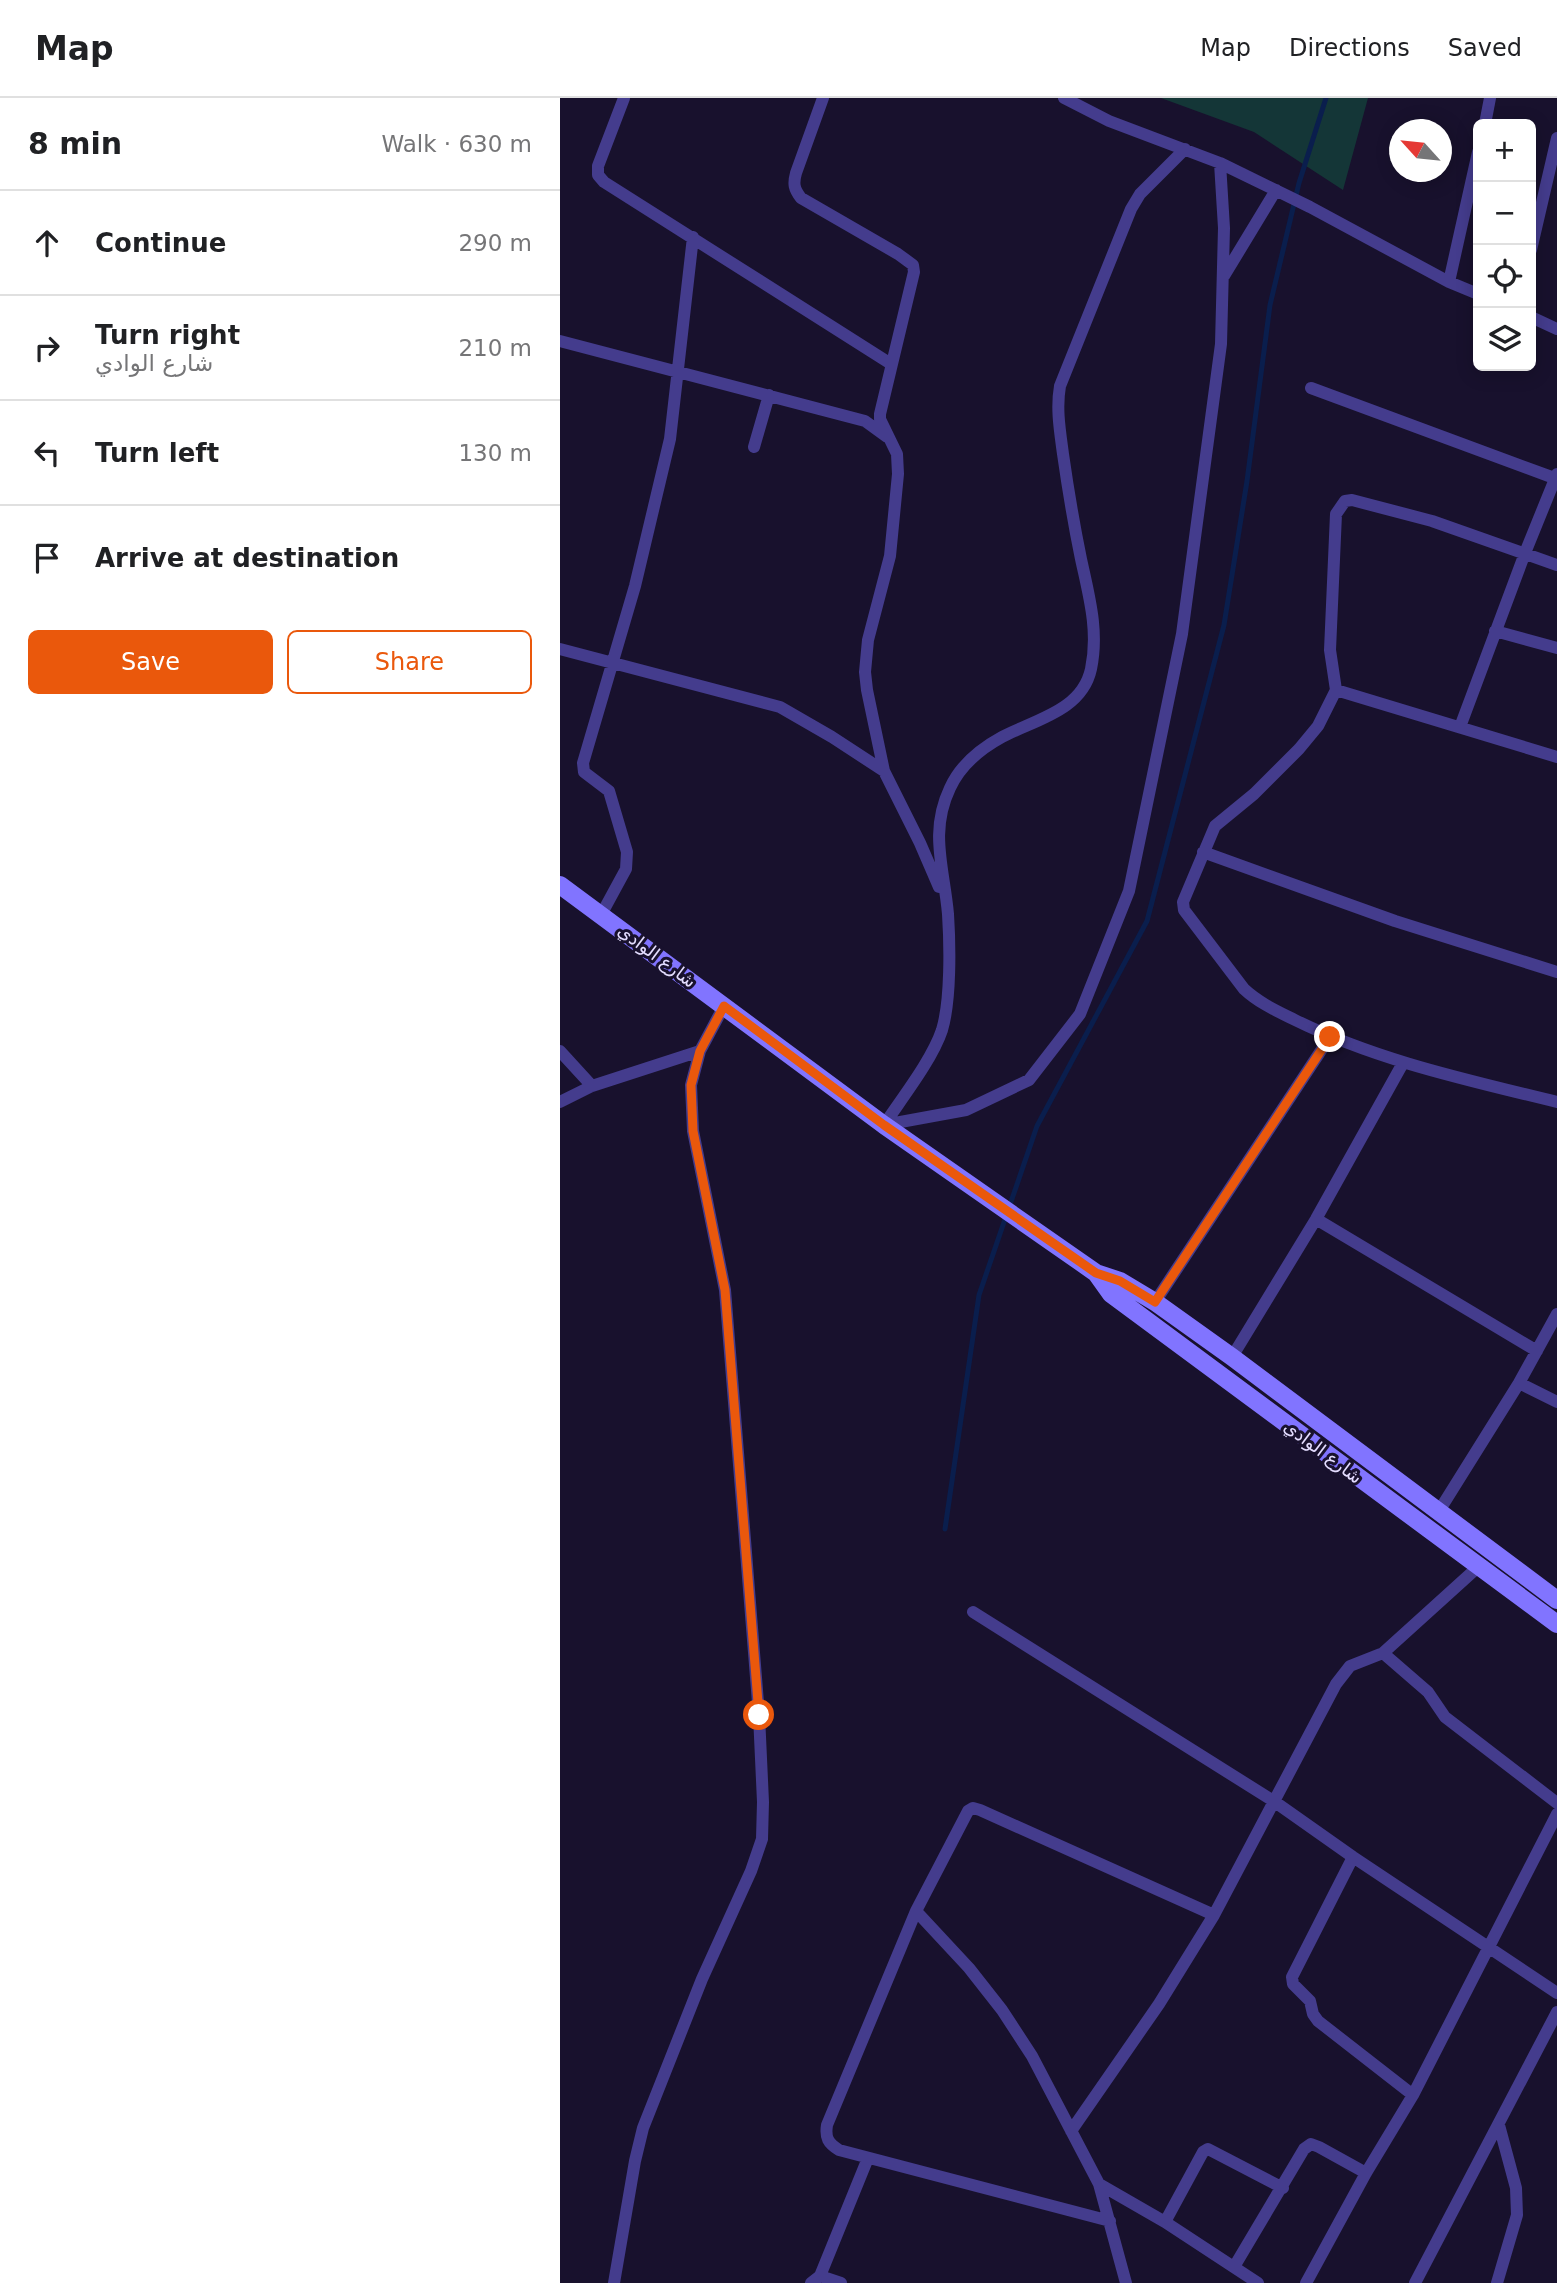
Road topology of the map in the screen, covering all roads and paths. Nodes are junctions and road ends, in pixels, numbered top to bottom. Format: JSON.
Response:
{"nodes":[{"id":1,"x":624,"y":98,"type":"edge"},
{"id":2,"x":823,"y":98,"type":"edge"},
{"id":3,"x":1065,"y":98,"type":"edge"},
{"id":4,"x":1490,"y":98,"type":"edge"},
{"id":5,"x":1486,"y":119,"type":"edge"},
{"id":6,"x":1557,"y":138,"type":"edge"},
{"id":7,"x":1185,"y":149,"type":"junction"},
{"id":8,"x":1220,"y":163,"type":"junction"},
{"id":9,"x":1473,"y":174,"type":"edge"},
{"id":10,"x":1276,"y":190,"type":"junction"},
{"id":11,"x":693,"y":237,"type":"junction"},
{"id":12,"x":1532,"y":245,"type":"edge"},
{"id":13,"x":1222,"y":279,"type":"junction"},
{"id":14,"x":1449,"y":282,"type":"junction"},
{"id":15,"x":1473,"y":292,"type":"edge"},
{"id":16,"x":1536,"y":319,"type":"edge"},
{"id":17,"x":1557,"y":329,"type":"edge"},
{"id":18,"x":560,"y":341,"type":"edge"},
{"id":19,"x":891,"y":364,"type":"junction"},
{"id":20,"x":676,"y":371,"type":"junction"},
{"id":21,"x":1311,"y":388,"type":"dead end"},
{"id":22,"x":769,"y":395,"type":"junction"},
{"id":23,"x":891,"y":440,"type":"junction"},
{"id":24,"x":754,"y":447,"type":"dead end"},
{"id":25,"x":1556,"y":477,"type":"edge"},
{"id":26,"x":1525,"y":553,"type":"junction"},
{"id":27,"x":1557,"y":565,"type":"edge"},
{"id":28,"x":1495,"y":631,"type":"junction"},
{"id":29,"x":1557,"y":648,"type":"edge"},
{"id":30,"x":560,"y":649,"type":"edge"},
{"id":31,"x":612,"y":662,"type":"junction"},
{"id":32,"x":1336,"y":690,"type":"junction"},
{"id":33,"x":1460,"y":727,"type":"junction"},
{"id":34,"x":1557,"y":757,"type":"edge"},
{"id":35,"x":884,"y":771,"type":"junction"},
{"id":36,"x":1203,"y":852,"type":"junction"},
{"id":37,"x":560,"y":884,"type":"edge"},
{"id":38,"x":948,"y":914,"type":"junction"},
{"id":39,"x":601,"y":915,"type":"junction"},
{"id":40,"x":1557,"y":972,"type":"edge"},
{"id":41,"x":724,"y":1006,"type":"junction"},
{"id":42,"x":1330,"y":1037,"type":"junction"},
{"id":43,"x":560,"y":1051,"type":"edge"},
{"id":44,"x":700,"y":1051,"type":"junction"},
{"id":45,"x":1403,"y":1063,"type":"junction"},
{"id":46,"x":592,"y":1086,"type":"junction"},
{"id":47,"x":560,"y":1102,"type":"edge"},
{"id":48,"x":1557,"y":1102,"type":"edge"},
{"id":49,"x":884,"y":1125,"type":"junction"},
{"id":50,"x":1316,"y":1219,"type":"junction"},
{"id":51,"x":1096,"y":1273,"type":"junction"},
{"id":52,"x":1155,"y":1302,"type":"junction"},
{"id":53,"x":1557,"y":1314,"type":"edge"},
{"id":54,"x":1537,"y":1351,"type":"junction"},
{"id":55,"x":1232,"y":1357,"type":"junction"},
{"id":56,"x":1519,"y":1383,"type":"junction"},
{"id":57,"x":1557,"y":1402,"type":"edge"},
{"id":58,"x":1439,"y":1511,"type":"junction"},
{"id":59,"x":1478,"y":1567,"type":"junction"},
{"id":60,"x":1557,"y":1600,"type":"edge"},
{"id":61,"x":973,"y":1612,"type":"dead end"},
{"id":62,"x":1557,"y":1624,"type":"edge"},
{"id":63,"x":1383,"y":1653,"type":"junction"},
{"id":64,"x":1275,"y":1802,"type":"junction"},
{"id":65,"x":1557,"y":1803,"type":"edge"},
{"id":66,"x":1557,"y":1814,"type":"edge"},
{"id":67,"x":1353,"y":1857,"type":"junction"},
{"id":68,"x":916,"y":1912,"type":"junction"},
{"id":69,"x":1214,"y":1916,"type":"junction"},
{"id":70,"x":1489,"y":1947,"type":"junction"},
{"id":71,"x":1557,"y":1993,"type":"edge"},
{"id":72,"x":1557,"y":2012,"type":"edge"},
{"id":73,"x":1413,"y":2095,"type":"junction"},
{"id":74,"x":1499,"y":2125,"type":"junction"},
{"id":75,"x":1071,"y":2130,"type":"junction"},
{"id":76,"x":868,"y":2158,"type":"junction"},
{"id":77,"x":1366,"y":2173,"type":"junction"},
{"id":78,"x":1100,"y":2184,"type":"junction"},
{"id":79,"x":1283,"y":2188,"type":"junction"},
{"id":80,"x":1110,"y":2221,"type":"junction"},
{"id":81,"x":1165,"y":2222,"type":"junction"},
{"id":82,"x":1234,"y":2267,"type":"junction"},
{"id":83,"x":815,"y":2279,"type":"edge"},
{"id":84,"x":614,"y":2283,"type":"edge"},
{"id":85,"x":841,"y":2283,"type":"edge"},
{"id":86,"x":1126,"y":2283,"type":"edge"},
{"id":87,"x":1258,"y":2283,"type":"edge"},
{"id":88,"x":1306,"y":2283,"type":"edge"},
{"id":89,"x":1415,"y":2283,"type":"edge"},
{"id":90,"x":1497,"y":2283,"type":"edge"}],
"edges":[{"from":1,"to":11,"type":"street"},
{"from":2,"to":19,"type":"street"},
{"from":3,"to":7,"type":"street"},
{"from":4,"to":5,"type":"street"},
{"from":6,"to":12,"type":"street"},
{"from":7,"to":8,"type":"street"},
{"from":7,"to":38,"type":"street"},
{"from":8,"to":10,"type":"street"},
{"from":8,"to":13,"type":"street"},
{"from":9,"to":14,"type":"street"},
{"from":10,"to":13,"type":"street"},
{"from":10,"to":14,"type":"street"},
{"from":11,"to":19,"type":"street"},
{"from":11,"to":20,"type":"street"},
{"from":13,"to":49,"type":"street"},
{"from":14,"to":15,"type":"street"},
{"from":16,"to":17,"type":"street"},
{"from":18,"to":20,"type":"street"},
{"from":19,"to":23,"type":"street"},
{"from":20,"to":22,"type":"street"},
{"from":20,"to":31,"type":"street"},
{"from":21,"to":25,"type":"street"},
{"from":22,"to":23,"type":"street"},
{"from":22,"to":24,"type":"street"},
{"from":23,"to":35,"type":"street"},
{"from":25,"to":26,"type":"street"},
{"from":26,"to":27,"type":"street"},
{"from":26,"to":28,"type":"street"},
{"from":26,"to":32,"type":"street"},
{"from":28,"to":29,"type":"street"},
{"from":28,"to":33,"type":"street"},
{"from":30,"to":31,"type":"street"},
{"from":31,"to":35,"type":"street"},
{"from":31,"to":39,"type":"street"},
{"from":32,"to":33,"type":"street"},
{"from":32,"to":36,"type":"street"},
{"from":33,"to":34,"type":"street"},
{"from":35,"to":38,"type":"street"},
{"from":36,"to":40,"type":"street"},
{"from":36,"to":42,"type":"street"},
{"from":37,"to":39,"type":"main road","name":"شارع الوادي"},
{"from":38,"to":49,"type":"street"},
{"from":39,"to":41,"type":"main road","name":"شارع الوادي"},
{"from":41,"to":44,"type":"street"},
{"from":41,"to":49,"type":"main road","name":"شارع الوادي"},
{"from":42,"to":45,"type":"street"},
{"from":42,"to":52,"type":"street"},
{"from":43,"to":46,"type":"street"},
{"from":44,"to":46,"type":"street"},
{"from":44,"to":84,"type":"street"},
{"from":45,"to":48,"type":"street"},
{"from":45,"to":50,"type":"street"},
{"from":46,"to":47,"type":"street"},
{"from":49,"to":51,"type":"main road","name":"شارع الوادي"},
{"from":50,"to":54,"type":"street"},
{"from":50,"to":55,"type":"street"},
{"from":51,"to":52,"type":"main road","name":"شارع الوادي"},
{"from":51,"to":59,"type":"main road","name":"شارع الوادي"},
{"from":52,"to":55,"type":"main road","name":"شارع الوادي"},
{"from":53,"to":54,"type":"street"},
{"from":54,"to":56,"type":"street"},
{"from":55,"to":58,"type":"main road","name":"شارع الوادي"},
{"from":56,"to":57,"type":"street"},
{"from":56,"to":58,"type":"street"},
{"from":58,"to":60,"type":"main road","name":"شارع الوادي"},
{"from":59,"to":62,"type":"main road","name":"شارع الوادي"},
{"from":59,"to":63,"type":"street"},
{"from":61,"to":64,"type":"street"},
{"from":63,"to":64,"type":"street"},
{"from":63,"to":65,"type":"street"},
{"from":64,"to":67,"type":"street"},
{"from":64,"to":69,"type":"street"},
{"from":66,"to":70,"type":"street"},
{"from":67,"to":70,"type":"street"},
{"from":67,"to":73,"type":"street"},
{"from":68,"to":69,"type":"street"},
{"from":68,"to":75,"type":"street"},
{"from":68,"to":76,"type":"street"},
{"from":69,"to":75,"type":"street"},
{"from":70,"to":71,"type":"street"},
{"from":70,"to":73,"type":"street"},
{"from":72,"to":74,"type":"street"},
{"from":73,"to":77,"type":"street"},
{"from":74,"to":89,"type":"street"},
{"from":74,"to":90,"type":"street"},
{"from":75,"to":78,"type":"street"},
{"from":76,"to":80,"type":"street"},
{"from":76,"to":83,"type":"street"},
{"from":77,"to":79,"type":"street"},
{"from":77,"to":88,"type":"street"},
{"from":78,"to":80,"type":"street"},
{"from":78,"to":81,"type":"street"},
{"from":79,"to":81,"type":"street"},
{"from":79,"to":82,"type":"street"},
{"from":80,"to":86,"type":"street"},
{"from":81,"to":82,"type":"street"},
{"from":82,"to":87,"type":"street"},
{"from":83,"to":85,"type":"street"}]}
